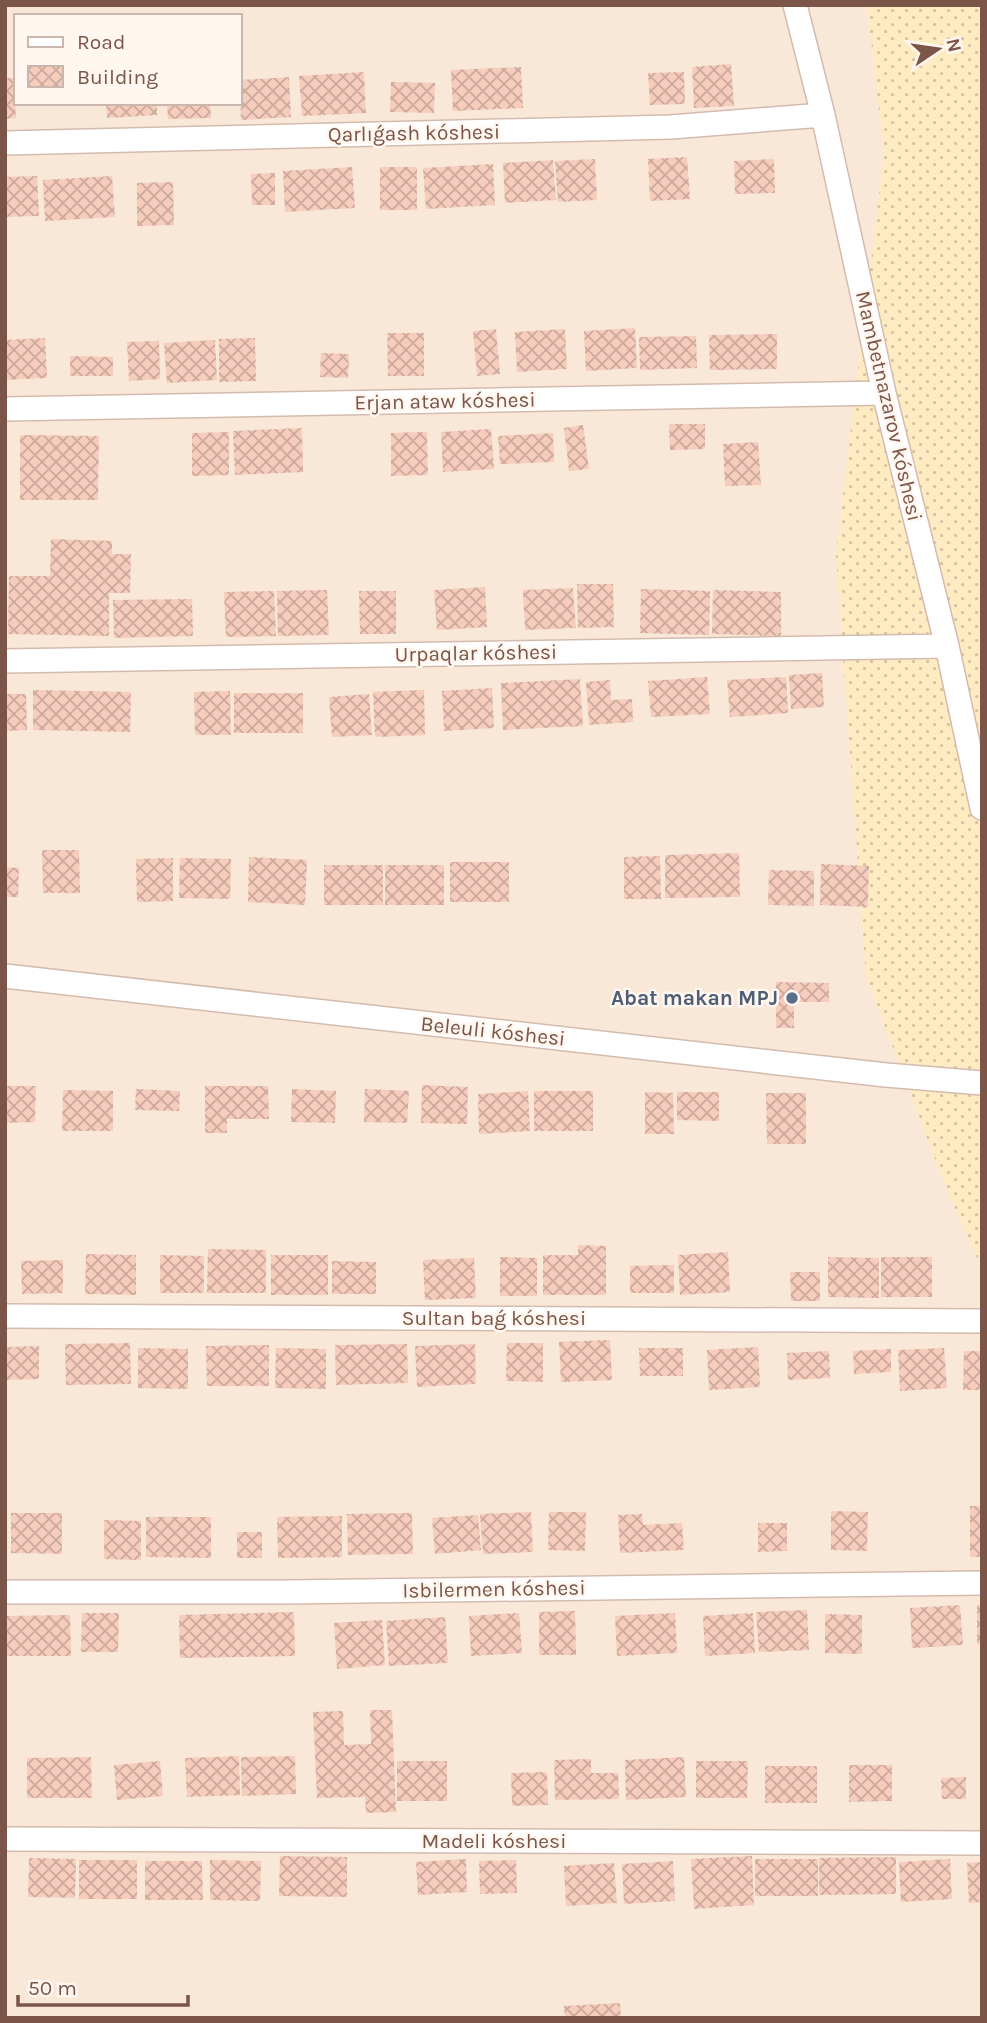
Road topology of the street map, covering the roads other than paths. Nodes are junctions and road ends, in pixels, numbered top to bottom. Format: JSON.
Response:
{"nodes":[{"id":1,"x":795,"y":5,"type":"edge"},
{"id":2,"x":823,"y":115,"type":"junction"},
{"id":3,"x":5,"y":143,"type":"edge"},
{"id":4,"x":884,"y":393,"type":"junction"},
{"id":5,"x":5,"y":409,"type":"edge"},
{"id":6,"x":947,"y":646,"type":"junction"},
{"id":7,"x":5,"y":661,"type":"edge"},
{"id":8,"x":982,"y":808,"type":"edge"},
{"id":9,"x":5,"y":976,"type":"edge"},
{"id":10,"x":982,"y":1083,"type":"edge"},
{"id":11,"x":5,"y":1316,"type":"edge"},
{"id":12,"x":982,"y":1321,"type":"edge"},
{"id":13,"x":982,"y":1583,"type":"edge"},
{"id":14,"x":5,"y":1592,"type":"edge"},
{"id":15,"x":5,"y":1839,"type":"edge"},
{"id":16,"x":982,"y":1843,"type":"edge"}],
"edges":[{"from":1,"to":2,"type":"street","name":"Mambetnazarov kóshesi"},
{"from":2,"to":3,"type":"street","name":"Qarlıǵash kóshesi"},
{"from":2,"to":4,"type":"street","name":"Mambetnazarov kóshesi"},
{"from":4,"to":5,"type":"street","name":"Erjan ataw kóshesi"},
{"from":4,"to":6,"type":"street","name":"Mambetnazarov kóshesi"},
{"from":6,"to":7,"type":"street","name":"Urpaqlar kóshesi"},
{"from":6,"to":8,"type":"street","name":"Mambetnazarov kóshesi"},
{"from":9,"to":10,"type":"street","name":"Beleuli kóshesi"},
{"from":11,"to":12,"type":"street","name":"Sultan baǵ kóshesi"},
{"from":13,"to":14,"type":"street","name":"Isbilermen kóshesi"},
{"from":15,"to":16,"type":"street","name":"Madeli kóshesi"}]}
